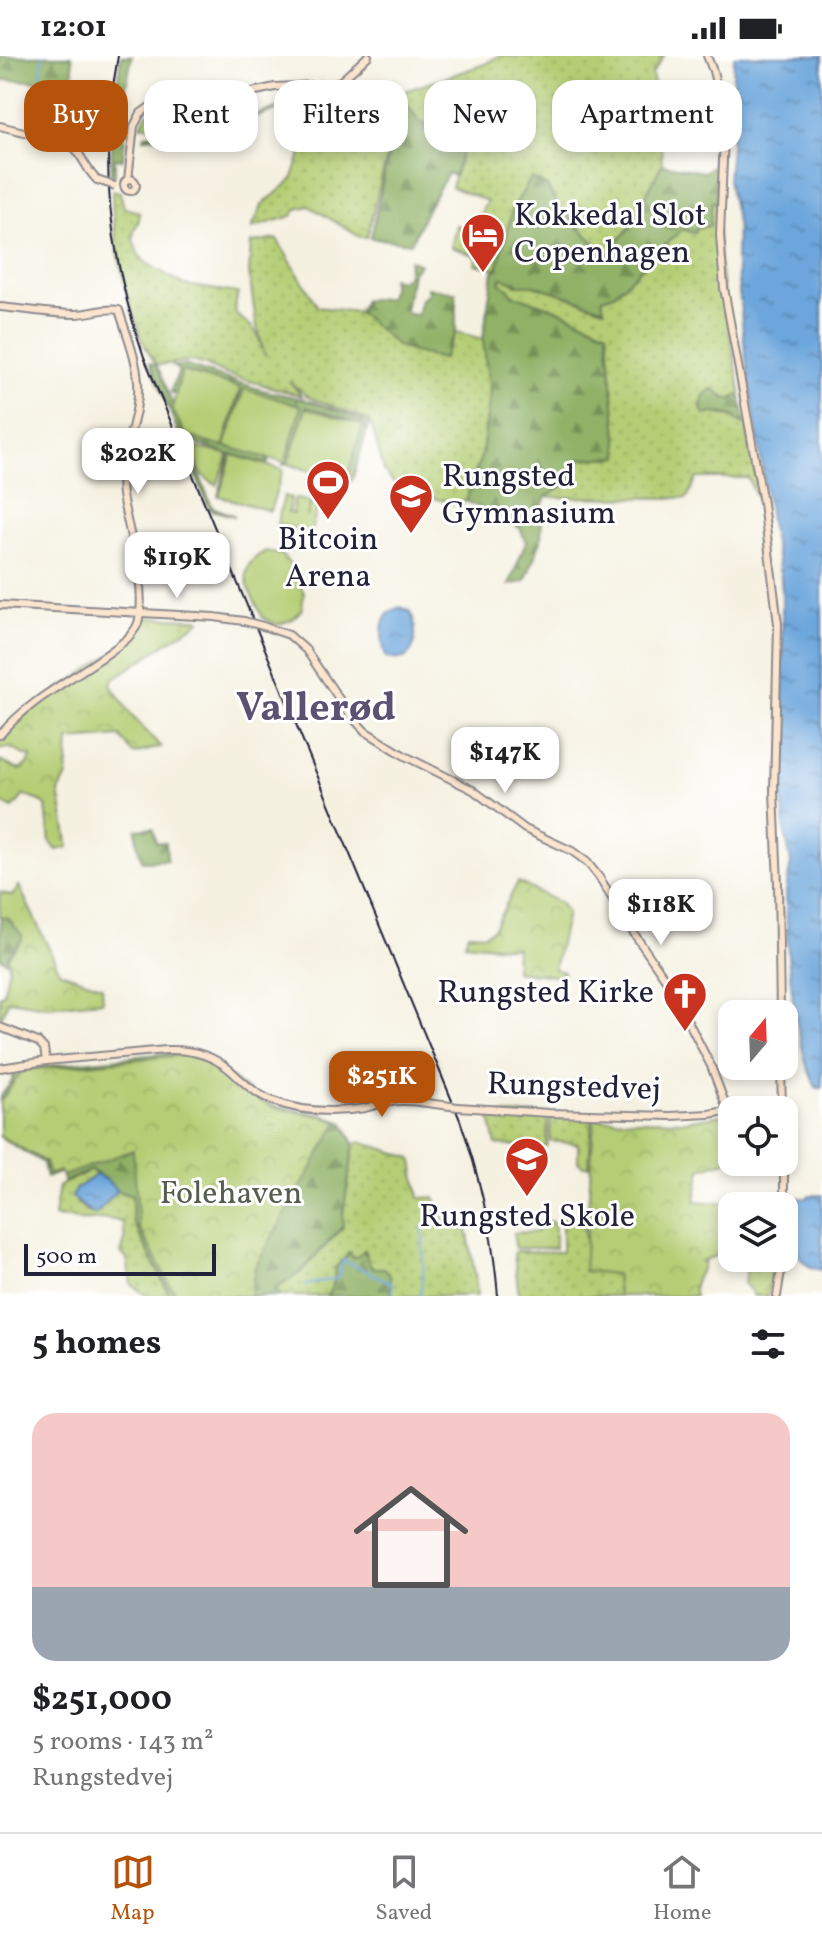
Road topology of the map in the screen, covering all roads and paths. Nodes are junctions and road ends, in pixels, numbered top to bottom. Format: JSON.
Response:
{"nodes":[{"id":1,"x":368,"y":56,"type":"edge"},
{"id":2,"x":707,"y":56,"type":"edge"},
{"id":3,"x":0,"y":126,"type":"edge"},
{"id":4,"x":0,"y":307,"type":"edge"},
{"id":5,"x":0,"y":605,"type":"edge"},
{"id":6,"x":139,"y":613,"type":"junction"},
{"id":7,"x":0,"y":735,"type":"edge"},
{"id":8,"x":780,"y":1000,"type":"edge"},
{"id":9,"x":0,"y":1027,"type":"edge"},
{"id":10,"x":46,"y":1061,"type":"junction"},
{"id":11,"x":0,"y":1068,"type":"edge"},
{"id":12,"x":726,"y":1096,"type":"edge"},
{"id":13,"x":718,"y":1112,"type":"edge"},
{"id":14,"x":781,"y":1272,"type":"edge"},
{"id":15,"x":777,"y":1296,"type":"edge"}],
"edges":[{"from":1,"to":3,"type":"street","bridge":true},
{"from":2,"to":8,"type":"street"},
{"from":4,"to":6,"type":"street"},
{"from":5,"to":6,"type":"street"},
{"from":6,"to":7,"type":"street"},
{"from":6,"to":12,"type":"street","bridge":true},
{"from":9,"to":10,"type":"street"},
{"from":10,"to":11,"type":"street","name":"Rungstedvej"},
{"from":10,"to":13,"type":"street","name":"Rungstedvej","bridge":true},
{"from":14,"to":15,"type":"street"}]}
